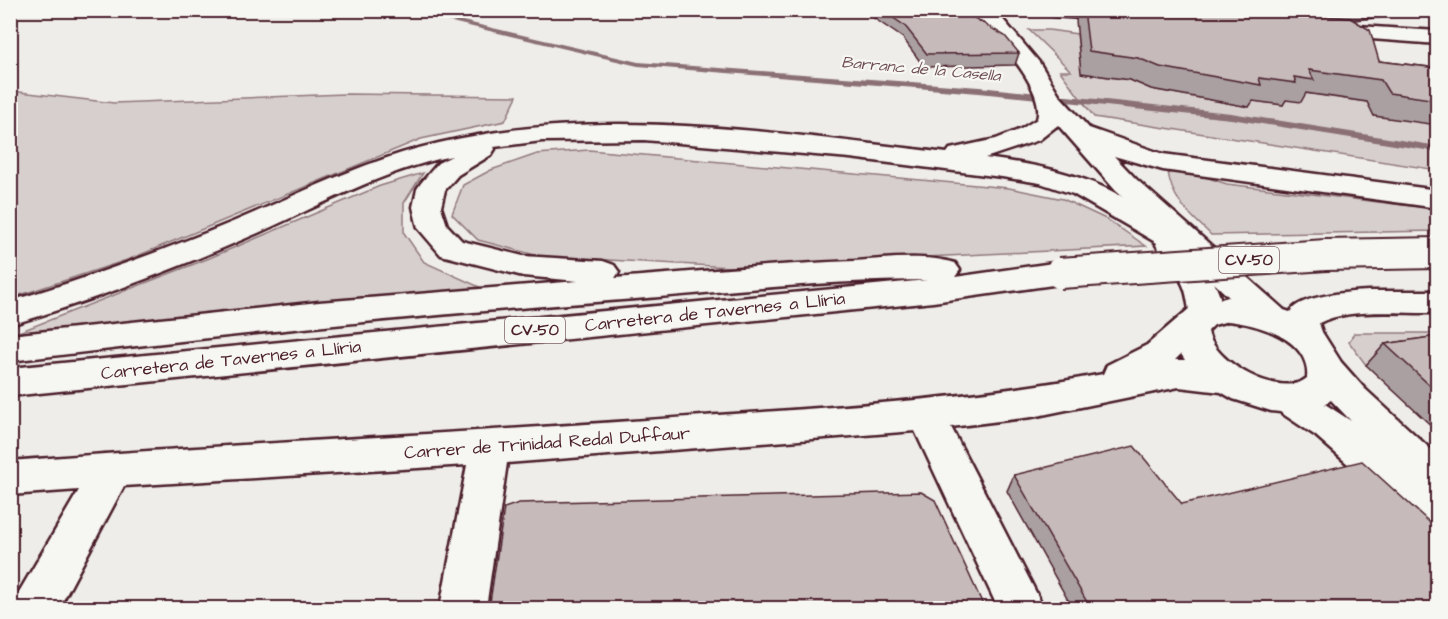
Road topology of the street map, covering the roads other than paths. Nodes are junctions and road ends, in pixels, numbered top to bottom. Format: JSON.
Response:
{"nodes":[{"id":1,"x":961,"y":10,"type":"edge"},
{"id":2,"x":1054,"y":10,"type":"edge"},
{"id":3,"x":1337,"y":10,"type":"edge"},
{"id":4,"x":987,"y":13,"type":"edge"},
{"id":5,"x":1147,"y":17,"type":"edge"},
{"id":6,"x":1308,"y":28,"type":"edge"},
{"id":7,"x":1375,"y":33,"type":"junction"},
{"id":8,"x":1437,"y":38,"type":"edge"},
{"id":9,"x":1061,"y":116,"type":"junction"},
{"id":10,"x":522,"y":135,"type":"junction"},
{"id":11,"x":886,"y":154,"type":"junction"},
{"id":12,"x":1126,"y":185,"type":"junction"},
{"id":13,"x":1437,"y":199,"type":"edge"},
{"id":14,"x":1163,"y":235,"type":"junction"},
{"id":15,"x":1437,"y":253,"type":"edge"},
{"id":16,"x":1060,"y":273,"type":"junction"},
{"id":17,"x":770,"y":278,"type":"junction"},
{"id":18,"x":1437,"y":302,"type":"edge"},
{"id":19,"x":10,"y":313,"type":"edge"},
{"id":20,"x":1271,"y":317,"type":"junction"},
{"id":21,"x":1200,"y":319,"type":"junction"},
{"id":22,"x":10,"y":348,"type":"edge"},
{"id":23,"x":1317,"y":354,"type":"junction"},
{"id":24,"x":1225,"y":379,"type":"junction"},
{"id":25,"x":10,"y":382,"type":"edge"},
{"id":26,"x":1082,"y":393,"type":"junction"},
{"id":27,"x":1289,"y":399,"type":"junction"},
{"id":28,"x":926,"y":415,"type":"junction"},
{"id":29,"x":490,"y":448,"type":"junction"},
{"id":30,"x":112,"y":470,"type":"junction"},
{"id":31,"x":10,"y":478,"type":"edge"},
{"id":32,"x":1437,"y":482,"type":"edge"},
{"id":33,"x":1437,"y":517,"type":"edge"},
{"id":34,"x":35,"y":609,"type":"edge"},
{"id":35,"x":463,"y":609,"type":"edge"},
{"id":36,"x":1021,"y":609,"type":"edge"}],
"edges":[{"from":1,"to":4,"type":"main road"},
{"from":2,"to":5,"type":"main road"},
{"from":3,"to":7,"type":"main road"},
{"from":4,"to":9,"type":"main road"},
{"from":6,"to":7,"type":"main road"},
{"from":7,"to":8,"type":"main road"},
{"from":9,"to":11,"type":"main road"},
{"from":9,"to":12,"type":"main road"},
{"from":9,"to":13,"type":"main road"},
{"from":10,"to":11,"type":"main road"},
{"from":10,"to":17,"type":"main road"},
{"from":10,"to":19,"type":"main road"},
{"from":11,"to":14,"type":"main road"},
{"from":12,"to":14,"type":"main road"},
{"from":12,"to":20,"type":"main road"},
{"from":14,"to":21,"type":"main road"},
{"from":15,"to":16,"type":"main road","name":"Carretera de Tavernes a Llíria","number":"CV-50","bridge":true},
{"from":16,"to":17,"type":"main road","name":"Carretera de Tavernes a Llíria","number":"CV-50"},
{"from":16,"to":25,"type":"main road","name":"Carretera de Tavernes a Llíria","number":"CV-50"},
{"from":17,"to":22,"type":"main road","name":"Carretera de Tavernes a Llíria","number":"CV-50"},
{"from":18,"to":23,"type":"main road"},
{"from":20,"to":21,"type":"main road"},
{"from":20,"to":23,"type":"main road"},
{"from":21,"to":24,"type":"main road"},
{"from":21,"to":26,"type":"main road","name":"Carrer de Trinidad Redal Duffaur"},
{"from":23,"to":27,"type":"main road"},
{"from":23,"to":32,"type":"main road"},
{"from":24,"to":26,"type":"main road","name":"Carrer de Trinidad Redal Duffaur"},
{"from":24,"to":27,"type":"main road"},
{"from":26,"to":28,"type":"main road","name":"Carrer de Trinidad Redal Duffaur"},
{"from":27,"to":33,"type":"main road"},
{"from":28,"to":29,"type":"main road","name":"Carrer de Trinidad Redal Duffaur"},
{"from":28,"to":36,"type":"main road"},
{"from":29,"to":30,"type":"main road","name":"Carrer de Trinidad Redal Duffaur"},
{"from":29,"to":35,"type":"main road"},
{"from":30,"to":31,"type":"main road","name":"Carrer de Trinidad Redal Duffaur"},
{"from":30,"to":34,"type":"main road"}]}
